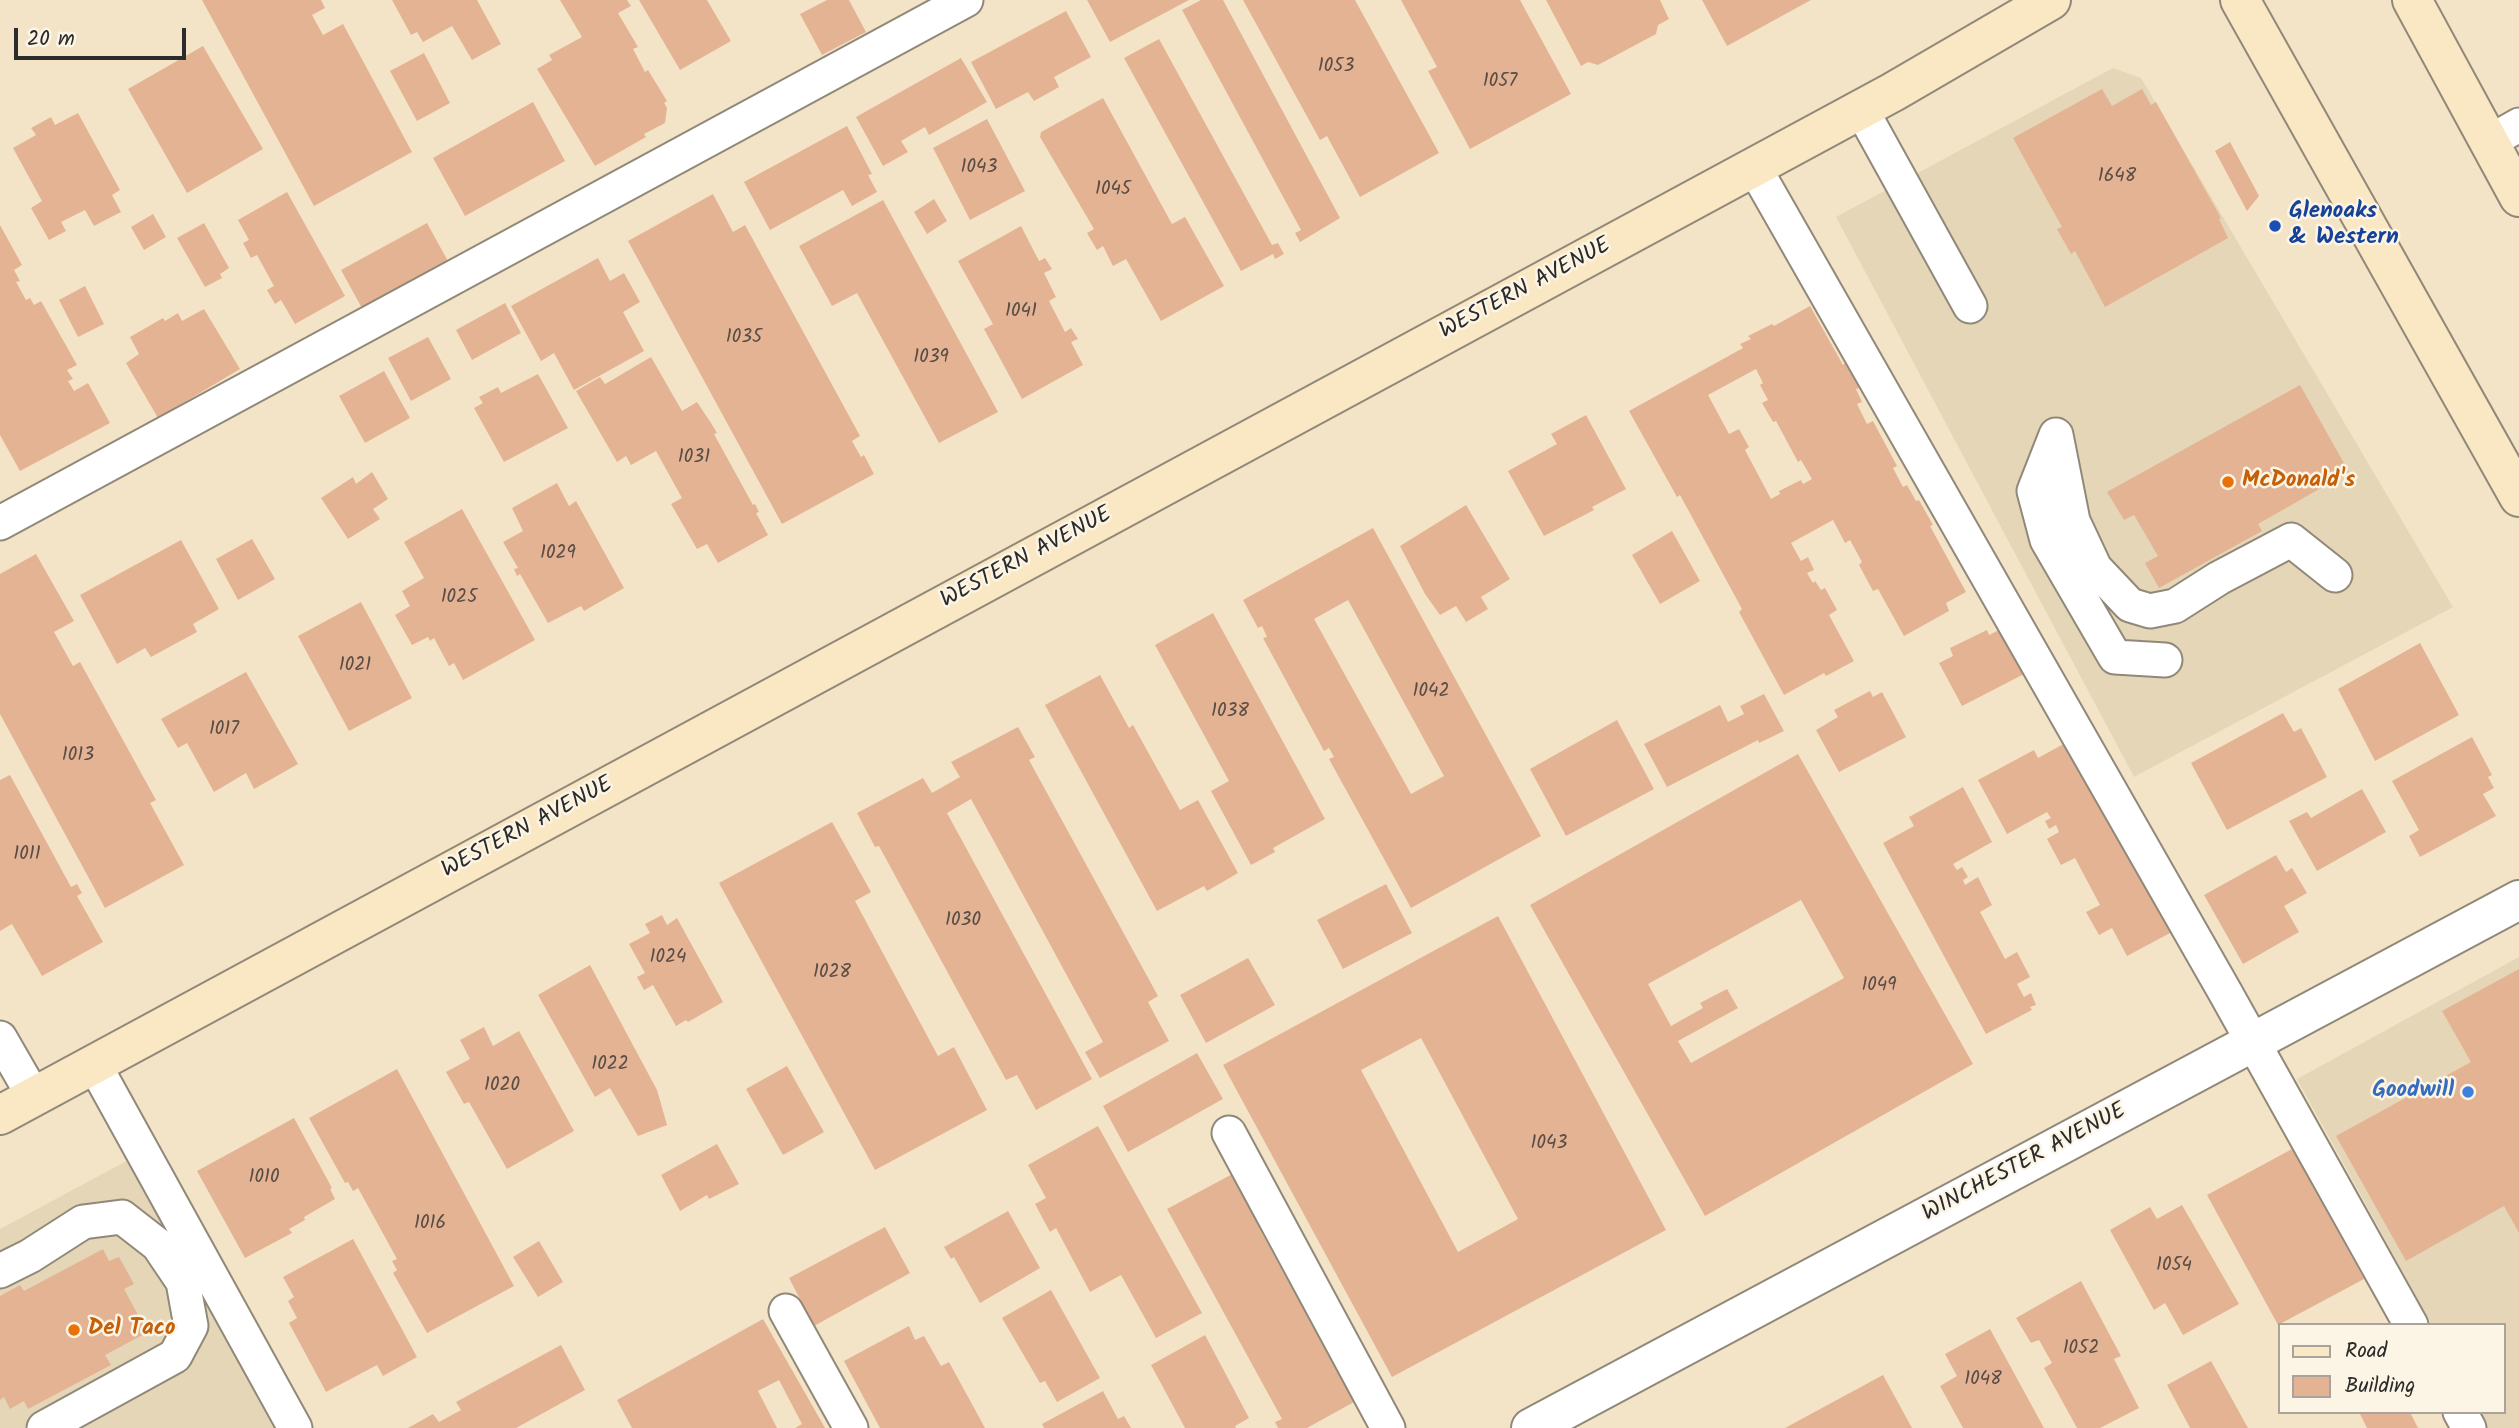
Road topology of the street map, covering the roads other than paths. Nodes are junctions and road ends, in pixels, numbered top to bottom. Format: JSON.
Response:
{"nodes":[{"id":1,"x":966,"y":0,"type":"edge"},
{"id":2,"x":2052,"y":0,"type":"edge"},
{"id":3,"x":2240,"y":0,"type":"edge"},
{"id":4,"x":2412,"y":0,"type":"edge"},
{"id":5,"x":1861,"y":109,"type":"junction"},
{"id":6,"x":2504,"y":133,"type":"edge"},
{"id":7,"x":1754,"y":167,"type":"junction"},
{"id":8,"x":2519,"y":197,"type":"edge"},
{"id":9,"x":1970,"y":306,"type":"dead end"},
{"id":10,"x":2519,"y":496,"type":"edge"},
{"id":11,"x":0,"y":523,"type":"edge"},
{"id":12,"x":2335,"y":575,"type":"dead end"},
{"id":13,"x":2165,"y":660,"type":"dead end"},
{"id":14,"x":2519,"y":900,"type":"edge"},
{"id":15,"x":0,"y":1038,"type":"edge"},
{"id":16,"x":2253,"y":1042,"type":"junction"},
{"id":17,"x":94,"y":1064,"type":"junction"},
{"id":18,"x":34,"y":1097,"type":"junction"},
{"id":19,"x":0,"y":1115,"type":"edge"},
{"id":20,"x":1229,"y":1133,"type":"dead end"},
{"id":21,"x":0,"y":1271,"type":"edge"},
{"id":22,"x":786,"y":1311,"type":"dead end"},
{"id":23,"x":2410,"y":1323,"type":"edge"},
{"id":24,"x":44,"y":1428,"type":"edge"},
{"id":25,"x":295,"y":1428,"type":"edge"},
{"id":26,"x":851,"y":1428,"type":"edge"},
{"id":27,"x":1388,"y":1428,"type":"edge"},
{"id":28,"x":1531,"y":1428,"type":"edge"}],
"edges":[{"from":1,"to":11,"type":"lane"},
{"from":2,"to":5,"type":"main road","name":"WESTERN AVENUE"},
{"from":3,"to":10,"type":"main road"},
{"from":4,"to":6,"type":"main road"},
{"from":5,"to":7,"type":"main road","name":"WESTERN AVENUE"},
{"from":5,"to":9,"type":"lane"},
{"from":6,"to":8,"type":"main road"},
{"from":7,"to":16,"type":"lane"},
{"from":7,"to":17,"type":"main road","name":"WESTERN AVENUE"},
{"from":12,"to":13,"type":"lane"},
{"from":14,"to":16,"type":"street","name":"WINCHESTER AVENUE"},
{"from":15,"to":18,"type":"lane"},
{"from":16,"to":23,"type":"lane"},
{"from":16,"to":28,"type":"street","name":"WINCHESTER AVENUE"},
{"from":17,"to":18,"type":"main road","name":"WESTERN AVENUE"},
{"from":17,"to":25,"type":"lane"},
{"from":18,"to":19,"type":"main road","name":"WESTERN AVENUE"},
{"from":20,"to":27,"type":"lane"},
{"from":21,"to":24,"type":"lane"},
{"from":22,"to":26,"type":"lane"}]}
